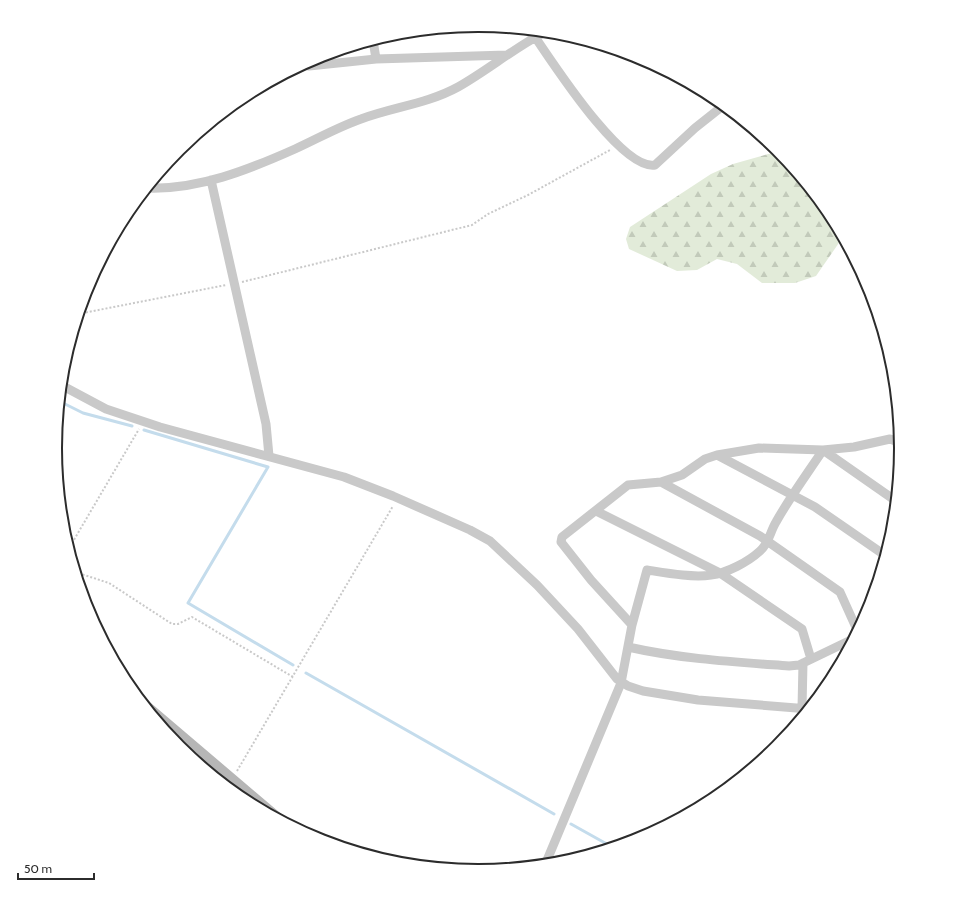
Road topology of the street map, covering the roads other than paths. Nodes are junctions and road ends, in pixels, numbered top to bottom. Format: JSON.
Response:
{"nodes":[{"id":1,"x":535,"y":37,"type":"joint"},
{"id":2,"x":374,"y":45,"type":"edge"},
{"id":3,"x":507,"y":55,"type":"junction"},
{"id":4,"x":376,"y":59,"type":"junction"},
{"id":5,"x":316,"y":65,"type":"edge"},
{"id":6,"x":720,"y":109,"type":"edge"},
{"id":7,"x":211,"y":180,"type":"junction"},
{"id":8,"x":154,"y":188,"type":"edge"},
{"id":9,"x":66,"y":389,"type":"edge"},
{"id":10,"x":894,"y":440,"type":"edge"},
{"id":11,"x":823,"y":450,"type":"junction"},
{"id":12,"x":717,"y":455,"type":"junction"},
{"id":13,"x":269,"y":456,"type":"junction"},
{"id":14,"x":661,"y":482,"type":"junction"},
{"id":15,"x":793,"y":494,"type":"junction"},
{"id":16,"x":892,"y":498,"type":"edge"},
{"id":17,"x":596,"y":511,"type":"junction"},
{"id":18,"x":768,"y":542,"type":"junction"},
{"id":19,"x":881,"y":552,"type":"edge"},
{"id":20,"x":720,"y":573,"type":"junction"},
{"id":21,"x":632,"y":625,"type":"junction"},
{"id":22,"x":855,"y":626,"type":"edge"},
{"id":23,"x":847,"y":642,"type":"edge"},
{"id":24,"x":628,"y":647,"type":"junction"},
{"id":25,"x":807,"y":661,"type":"junction"},
{"id":26,"x":621,"y":683,"type":"junction"},
{"id":27,"x":806,"y":704,"type":"edge"},
{"id":28,"x":803,"y":708,"type":"edge"},
{"id":29,"x":174,"y":734,"type":"edge"},
{"id":30,"x":226,"y":780,"type":"edge"},
{"id":31,"x":548,"y":859,"type":"edge"}],
"edges":[{"from":1,"to":3,"type":"street"},
{"from":1,"to":6,"type":"street"},
{"from":2,"to":4,"type":"street"},
{"from":3,"to":4,"type":"street"},
{"from":3,"to":7,"type":"street"},
{"from":4,"to":5,"type":"street"},
{"from":7,"to":8,"type":"street"},
{"from":7,"to":13,"type":"street"},
{"from":9,"to":13,"type":"street"},
{"from":10,"to":11,"type":"street"},
{"from":11,"to":12,"type":"street"},
{"from":11,"to":15,"type":"street"},
{"from":11,"to":16,"type":"street"},
{"from":12,"to":14,"type":"street"},
{"from":12,"to":15,"type":"street"},
{"from":13,"to":26,"type":"street"},
{"from":14,"to":17,"type":"street"},
{"from":14,"to":18,"type":"street"},
{"from":15,"to":18,"type":"street"},
{"from":15,"to":19,"type":"street"},
{"from":17,"to":20,"type":"street"},
{"from":17,"to":21,"type":"street"},
{"from":18,"to":20,"type":"street"},
{"from":18,"to":22,"type":"street"},
{"from":20,"to":21,"type":"street"},
{"from":20,"to":25,"type":"street"},
{"from":21,"to":24,"type":"street"},
{"from":23,"to":25,"type":"street"},
{"from":24,"to":25,"type":"street"},
{"from":24,"to":26,"type":"street"},
{"from":25,"to":27,"type":"street"},
{"from":26,"to":28,"type":"street"},
{"from":26,"to":31,"type":"street"},
{"from":29,"to":30,"type":"main road"}]}
